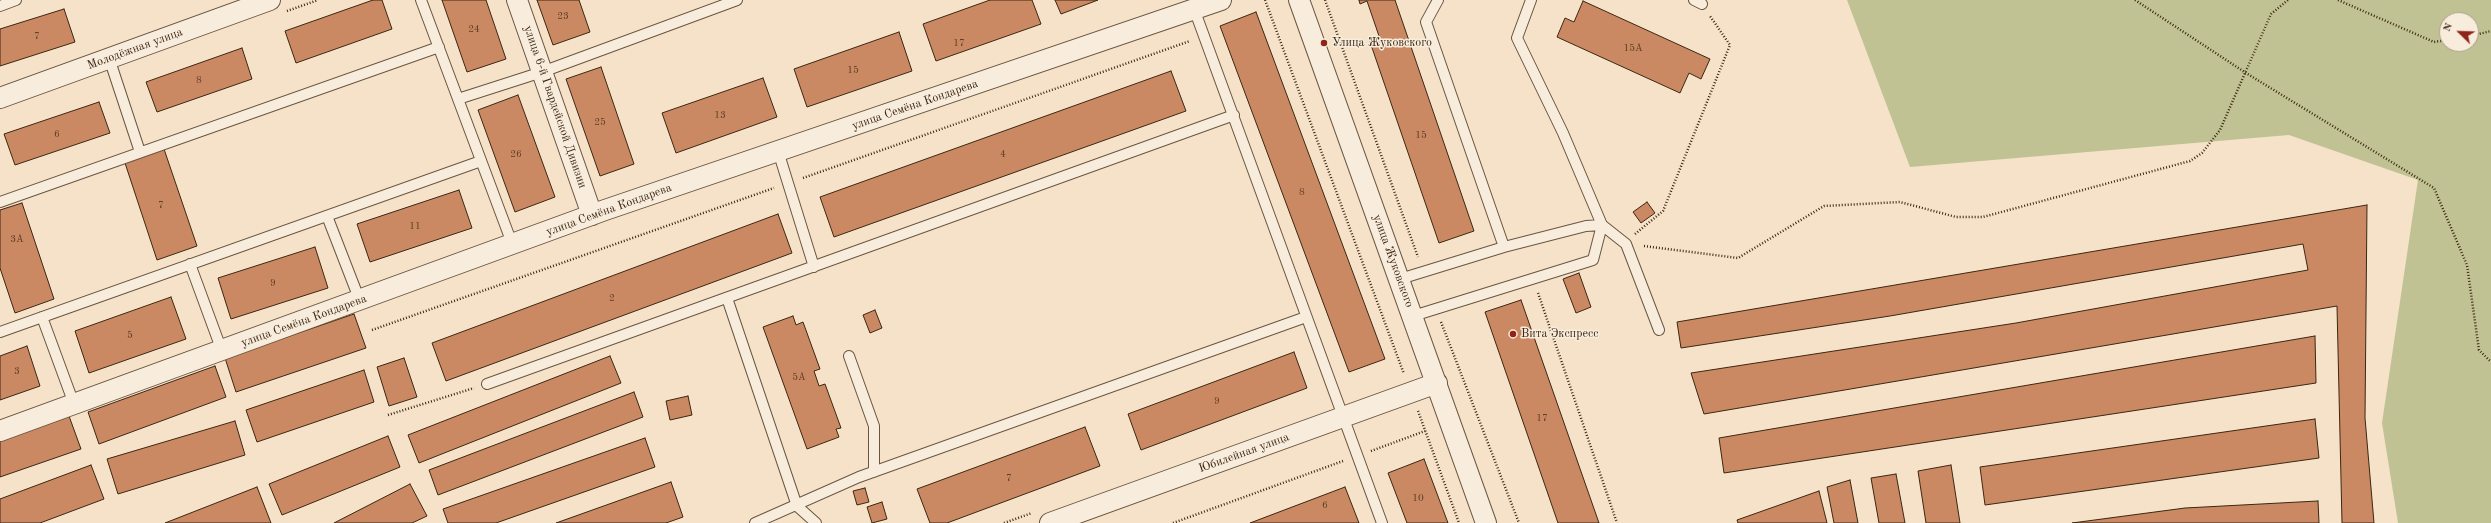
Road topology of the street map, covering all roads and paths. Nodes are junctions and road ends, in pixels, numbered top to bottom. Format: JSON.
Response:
{"nodes":[{"id":1,"x":16,"y":0,"type":"edge"},
{"id":2,"x":270,"y":0,"type":"edge"},
{"id":3,"x":421,"y":0,"type":"edge"},
{"id":4,"x":518,"y":0,"type":"edge"},
{"id":5,"x":737,"y":0,"type":"edge"},
{"id":6,"x":1221,"y":0,"type":"edge"},
{"id":7,"x":1265,"y":0,"type":"edge"},
{"id":8,"x":1299,"y":0,"type":"edge"},
{"id":9,"x":1438,"y":0,"type":"edge"},
{"id":10,"x":1531,"y":0,"type":"edge"},
{"id":11,"x":2135,"y":0,"type":"edge"},
{"id":12,"x":2288,"y":0,"type":"edge"},
{"id":13,"x":2338,"y":0,"type":"edge"},
{"id":14,"x":1698,"y":2,"type":"edge"},
{"id":15,"x":1193,"y":5,"type":"edge"},
{"id":16,"x":0,"y":6,"type":"edge"},
{"id":17,"x":2491,"y":31,"type":"edge"},
{"id":18,"x":2479,"y":34,"type":"edge"},
{"id":19,"x":2439,"y":41,"type":"edge"},
{"id":20,"x":439,"y":47,"type":"junction"},
{"id":21,"x":109,"y":58,"type":"junction"},
{"id":22,"x":542,"y":72,"type":"junction"},
{"id":23,"x":2246,"y":73,"type":"junction"},
{"id":24,"x":0,"y":98,"type":"edge"},
{"id":25,"x":458,"y":99,"type":"junction"},
{"id":26,"x":1234,"y":116,"type":"junction"},
{"id":27,"x":778,"y":151,"type":"junction"},
{"id":28,"x":140,"y":152,"type":"junction"},
{"id":29,"x":481,"y":161,"type":"junction"},
{"id":30,"x":0,"y":202,"type":"edge"},
{"id":31,"x":592,"y":215,"type":"junction"},
{"id":32,"x":327,"y":216,"type":"junction"},
{"id":33,"x":1602,"y":225,"type":"junction"},
{"id":34,"x":1626,"y":244,"type":"junction"},
{"id":35,"x":513,"y":246,"type":"junction"},
{"id":36,"x":1504,"y":247,"type":"junction"},
{"id":37,"x":190,"y":264,"type":"junction"},
{"id":38,"x":814,"y":267,"type":"junction"},
{"id":39,"x":1400,"y":279,"type":"junction"},
{"id":40,"x":1533,"y":279,"type":"junction"},
{"id":41,"x":727,"y":298,"type":"junction"},
{"id":42,"x":360,"y":301,"type":"junction"},
{"id":43,"x":1413,"y":316,"type":"junction"},
{"id":44,"x":42,"y":317,"type":"junction"},
{"id":45,"x":1306,"y":317,"type":"junction"},
{"id":46,"x":1659,"y":330,"type":"dead end"},
{"id":47,"x":0,"y":332,"type":"edge"},
{"id":48,"x":222,"y":351,"type":"junction"},
{"id":49,"x":849,"y":356,"type":"dead end"},
{"id":50,"x":2491,"y":362,"type":"edge"},
{"id":51,"x":1437,"y":383,"type":"junction"},
{"id":52,"x":487,"y":384,"type":"joint"},
{"id":53,"x":1411,"y":392,"type":"junction"},
{"id":54,"x":74,"y":404,"type":"junction"},
{"id":55,"x":388,"y":415,"type":"dead end"},
{"id":56,"x":1345,"y":416,"type":"junction"},
{"id":57,"x":0,"y":431,"type":"edge"},
{"id":58,"x":1425,"y":431,"type":"junction"},
{"id":59,"x":1359,"y":455,"type":"junction"},
{"id":60,"x":874,"y":472,"type":"junction"},
{"id":61,"x":797,"y":506,"type":"junction"},
{"id":62,"x":755,"y":523,"type":"edge"},
{"id":63,"x":816,"y":523,"type":"edge"},
{"id":64,"x":1050,"y":523,"type":"edge"},
{"id":65,"x":1173,"y":523,"type":"edge"},
{"id":66,"x":1382,"y":523,"type":"edge"},
{"id":67,"x":1459,"y":523,"type":"edge"},
{"id":68,"x":1486,"y":523,"type":"edge"},
{"id":69,"x":1617,"y":523,"type":"edge"}],
"edges":[{"from":1,"to":16,"type":"lane"},
{"from":2,"to":21,"type":"street","name":"Молодёжная улица"},
{"from":3,"to":20,"type":"lane"},
{"from":4,"to":22,"type":"street","name":"улица 6-й Гвардейской Дивизии"},
{"from":5,"to":22,"type":"lane"},
{"from":6,"to":15,"type":"street","name":"улица Семёна Кондарева"},
{"from":7,"to":53,"type":"path"},
{"from":8,"to":39,"type":"street","name":"улица Жуковского"},
{"from":9,"to":36,"type":"lane"},
{"from":10,"to":33,"type":"lane"},
{"from":11,"to":23,"type":"path"},
{"from":12,"to":23,"type":"path"},
{"from":13,"to":19,"type":"path"},
{"from":14,"to":34,"type":"path"},
{"from":15,"to":26,"type":"lane"},
{"from":15,"to":27,"type":"street","name":"улица Семёна Кондарева"},
{"from":17,"to":18,"type":"path"},
{"from":20,"to":25,"type":"lane"},
{"from":20,"to":28,"type":"lane"},
{"from":21,"to":24,"type":"street","name":"Молодёжная улица"},
{"from":21,"to":28,"type":"lane"},
{"from":22,"to":25,"type":"lane"},
{"from":22,"to":31,"type":"street","name":"улица 6-й Гвардейской Дивизии"},
{"from":23,"to":34,"type":"path"},
{"from":23,"to":50,"type":"path"},
{"from":25,"to":29,"type":"lane"},
{"from":26,"to":38,"type":"lane"},
{"from":26,"to":45,"type":"lane"},
{"from":27,"to":31,"type":"street","name":"улица Семёна Кондарева"},
{"from":27,"to":38,"type":"lane"},
{"from":28,"to":30,"type":"lane"},
{"from":29,"to":32,"type":"lane"},
{"from":29,"to":35,"type":"lane"},
{"from":31,"to":35,"type":"street","name":"улица Семёна Кондарева"},
{"from":32,"to":37,"type":"lane"},
{"from":32,"to":42,"type":"lane"},
{"from":33,"to":34,"type":"lane"},
{"from":33,"to":36,"type":"lane"},
{"from":33,"to":40,"type":"lane"},
{"from":34,"to":46,"type":"lane"},
{"from":35,"to":42,"type":"street","name":"улица Семёна Кондарева"},
{"from":36,"to":39,"type":"lane"},
{"from":37,"to":44,"type":"lane"},
{"from":37,"to":48,"type":"lane"},
{"from":38,"to":41,"type":"lane"},
{"from":39,"to":43,"type":"street","name":"улица Жуковского"},
{"from":40,"to":43,"type":"lane"},
{"from":40,"to":69,"type":"path"},
{"from":41,"to":52,"type":"lane"},
{"from":41,"to":61,"type":"lane"},
{"from":42,"to":48,"type":"street","name":"улица Семёна Кондарева"},
{"from":43,"to":51,"type":"street","name":"улица Жуковского"},
{"from":44,"to":47,"type":"lane"},
{"from":44,"to":54,"type":"lane"},
{"from":45,"to":56,"type":"lane"},
{"from":45,"to":60,"type":"lane"},
{"from":48,"to":54,"type":"street","name":"улица Семёна Кондарева"},
{"from":49,"to":60,"type":"lane"},
{"from":51,"to":53,"type":"street","name":"Юбилейная улица"},
{"from":51,"to":68,"type":"street","name":"улица Жуковского"},
{"from":52,"to":55,"type":"path"},
{"from":53,"to":56,"type":"street","name":"Юбилейная улица"},
{"from":53,"to":58,"type":"path"},
{"from":54,"to":57,"type":"street","name":"улица Семёна Кондарева"},
{"from":56,"to":59,"type":"lane"},
{"from":56,"to":64,"type":"street","name":"Юбилейная улица"},
{"from":58,"to":59,"type":"path"},
{"from":58,"to":67,"type":"path"},
{"from":59,"to":65,"type":"path"},
{"from":59,"to":66,"type":"lane"},
{"from":60,"to":61,"type":"lane"},
{"from":61,"to":62,"type":"lane"},
{"from":61,"to":63,"type":"lane"}]}
